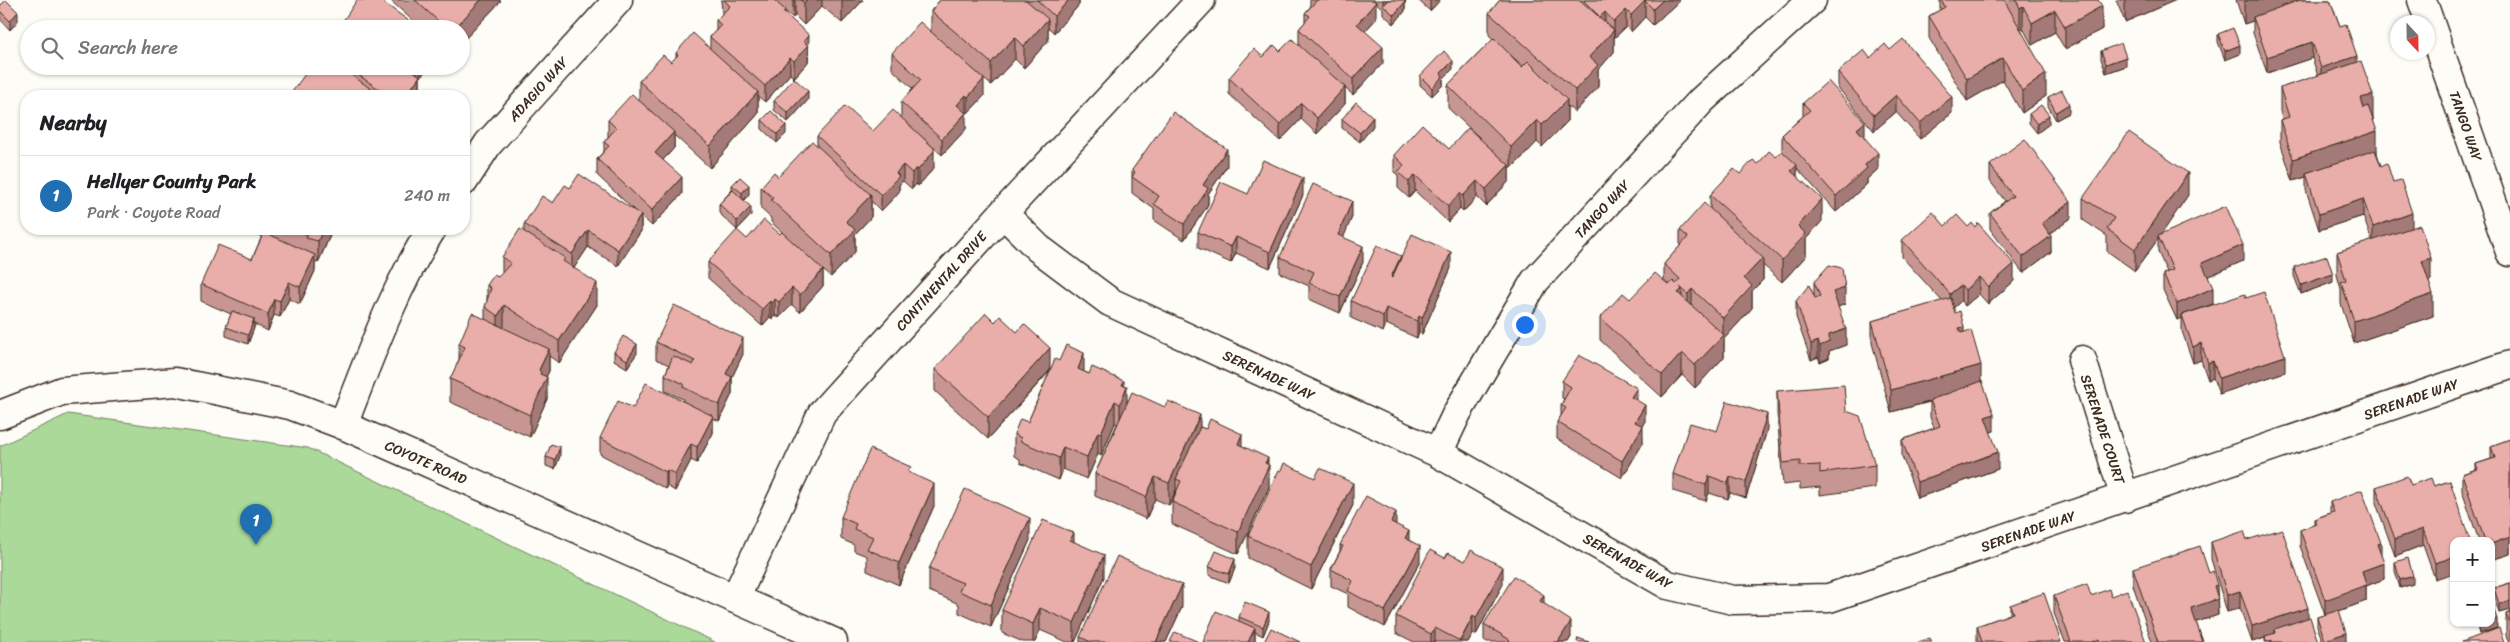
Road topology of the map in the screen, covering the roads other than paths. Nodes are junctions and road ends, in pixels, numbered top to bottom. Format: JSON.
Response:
{"nodes":[{"id":1,"x":618,"y":0,"type":"edge"},
{"id":2,"x":1201,"y":0,"type":"edge"},
{"id":3,"x":1812,"y":0,"type":"edge"},
{"id":4,"x":2422,"y":0,"type":"edge"},
{"id":5,"x":470,"y":172,"type":"edge"},
{"id":6,"x":1003,"y":213,"type":"junction"},
{"id":7,"x":428,"y":235,"type":"edge"},
{"id":8,"x":2510,"y":252,"type":"edge"},
{"id":9,"x":2082,"y":360,"type":"dead end"},
{"id":10,"x":2510,"y":365,"type":"edge"},
{"id":11,"x":0,"y":415,"type":"edge"},
{"id":12,"x":343,"y":425,"type":"junction"},
{"id":13,"x":1438,"y":453,"type":"junction"},
{"id":14,"x":2125,"y":498,"type":"junction"},
{"id":15,"x":735,"y":599,"type":"junction"},
{"id":16,"x":833,"y":642,"type":"edge"}],
"edges":[{"from":1,"to":5,"type":"street","name":"ADAGIO WAY"},
{"from":2,"to":6,"type":"street","name":"CONTINENTAL DRIVE"},
{"from":3,"to":13,"type":"street","name":"TANGO WAY"},
{"from":4,"to":8,"type":"street","name":"TANGO WAY"},
{"from":6,"to":13,"type":"street","name":"SERENADE WAY"},
{"from":6,"to":15,"type":"street","name":"CONTINENTAL DRIVE"},
{"from":7,"to":12,"type":"street"},
{"from":9,"to":14,"type":"street","name":"SERENADE COURT"},
{"from":10,"to":14,"type":"street","name":"SERENADE WAY"},
{"from":11,"to":12,"type":"street","name":"COYOTE ROAD"},
{"from":12,"to":15,"type":"street","name":"COYOTE ROAD"},
{"from":13,"to":14,"type":"street","name":"SERENADE WAY"},
{"from":15,"to":16,"type":"street","name":"COYOTE ROAD"}]}
